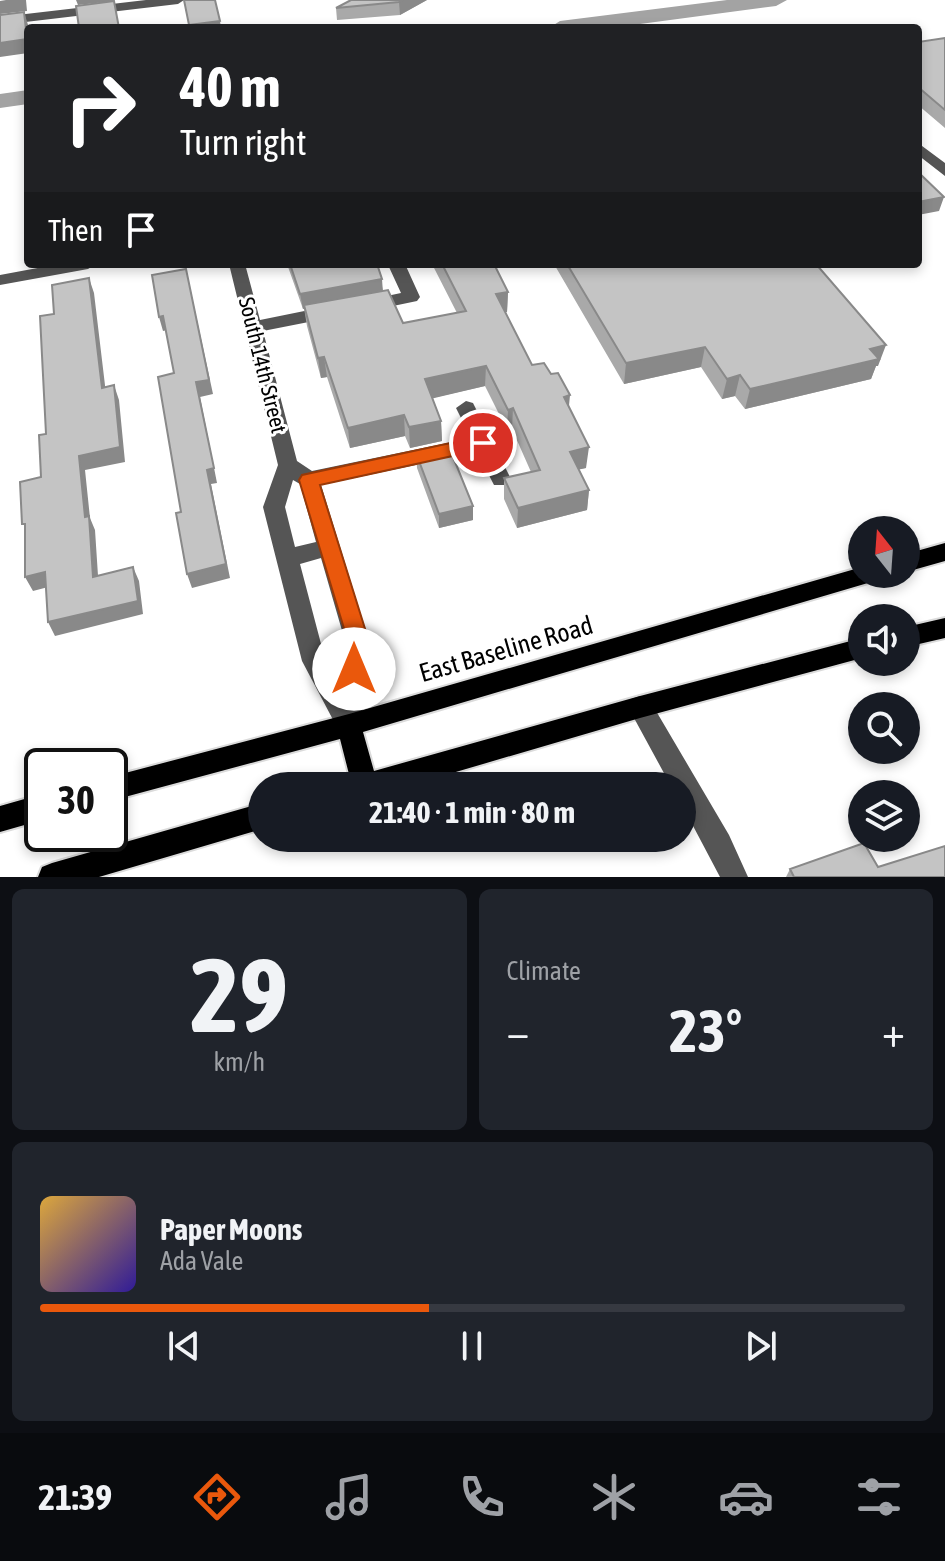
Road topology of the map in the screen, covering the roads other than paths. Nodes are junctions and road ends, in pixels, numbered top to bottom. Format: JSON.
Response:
{"nodes":[{"id":1,"x":178,"y":0,"type":"edge"},
{"id":2,"x":156,"y":1,"type":"edge"},
{"id":3,"x":0,"y":21,"type":"edge"},
{"id":4,"x":922,"y":151,"type":"edge"},
{"id":5,"x":945,"y":171,"type":"edge"},
{"id":6,"x":66,"y":268,"type":"edge"},
{"id":7,"x":238,"y":268,"type":"edge"},
{"id":8,"x":398,"y":268,"type":"edge"},
{"id":9,"x":0,"y":280,"type":"edge"},
{"id":10,"x":255,"y":327,"type":"junction"},
{"id":11,"x":466,"y":408,"type":"dead end"},
{"id":12,"x":483,"y":443,"type":"junction"},
{"id":13,"x":288,"y":465,"type":"junction"},
{"id":14,"x":501,"y":479,"type":"edge"},
{"id":15,"x":309,"y":480,"type":"junction"},
{"id":16,"x":330,"y":547,"type":"junction"},
{"id":17,"x":945,"y":552,"type":"edge"},
{"id":18,"x":287,"y":558,"type":"junction"},
{"id":19,"x":920,"y":559,"type":"edge"},
{"id":20,"x":848,"y":580,"type":"edge"},
{"id":21,"x":945,"y":628,"type":"edge"},
{"id":22,"x":920,"y":634,"type":"edge"},
{"id":23,"x":848,"y":652,"type":"edge"},
{"id":24,"x":640,"y":707,"type":"junction"},
{"id":25,"x":349,"y":725,"type":"junction"},
{"id":26,"x":362,"y":772,"type":"edge"},
{"id":27,"x":415,"y":772,"type":"edge"},
{"id":28,"x":128,"y":784,"type":"edge"},
{"id":29,"x":24,"y":812,"type":"edge"},
{"id":30,"x":0,"y":819,"type":"edge"},
{"id":31,"x":248,"y":820,"type":"edge"},
{"id":32,"x":52,"y":877,"type":"edge"},
{"id":33,"x":734,"y":877,"type":"edge"}],
"edges":[{"from":1,"to":2,"type":"street"},
{"from":2,"to":3,"type":"street"},
{"from":4,"to":5,"type":"street"},
{"from":6,"to":9,"type":"street"},
{"from":7,"to":10,"type":"street","name":"South 14th Street"},
{"from":8,"to":10,"type":"street"},
{"from":10,"to":13,"type":"street","name":"South 14th Street"},
{"from":11,"to":12,"type":"street"},
{"from":12,"to":14,"type":"street"},
{"from":12,"to":15,"type":"street"},
{"from":13,"to":15,"type":"street"},
{"from":13,"to":18,"type":"street"},
{"from":15,"to":16,"type":"street"},
{"from":16,"to":18,"type":"street"},
{"from":16,"to":25,"type":"street"},
{"from":17,"to":19,"type":"main road"},
{"from":18,"to":25,"type":"street"},
{"from":20,"to":25,"type":"main road","name":"East Baseline Road"},
{"from":21,"to":22,"type":"main road"},
{"from":23,"to":24,"type":"main road"},
{"from":24,"to":27,"type":"main road"},
{"from":24,"to":33,"type":"street"},
{"from":25,"to":26,"type":"main road"},
{"from":25,"to":28,"type":"main road","name":"East Baseline Road"},
{"from":29,"to":30,"type":"main road"},
{"from":31,"to":32,"type":"main road"}]}
